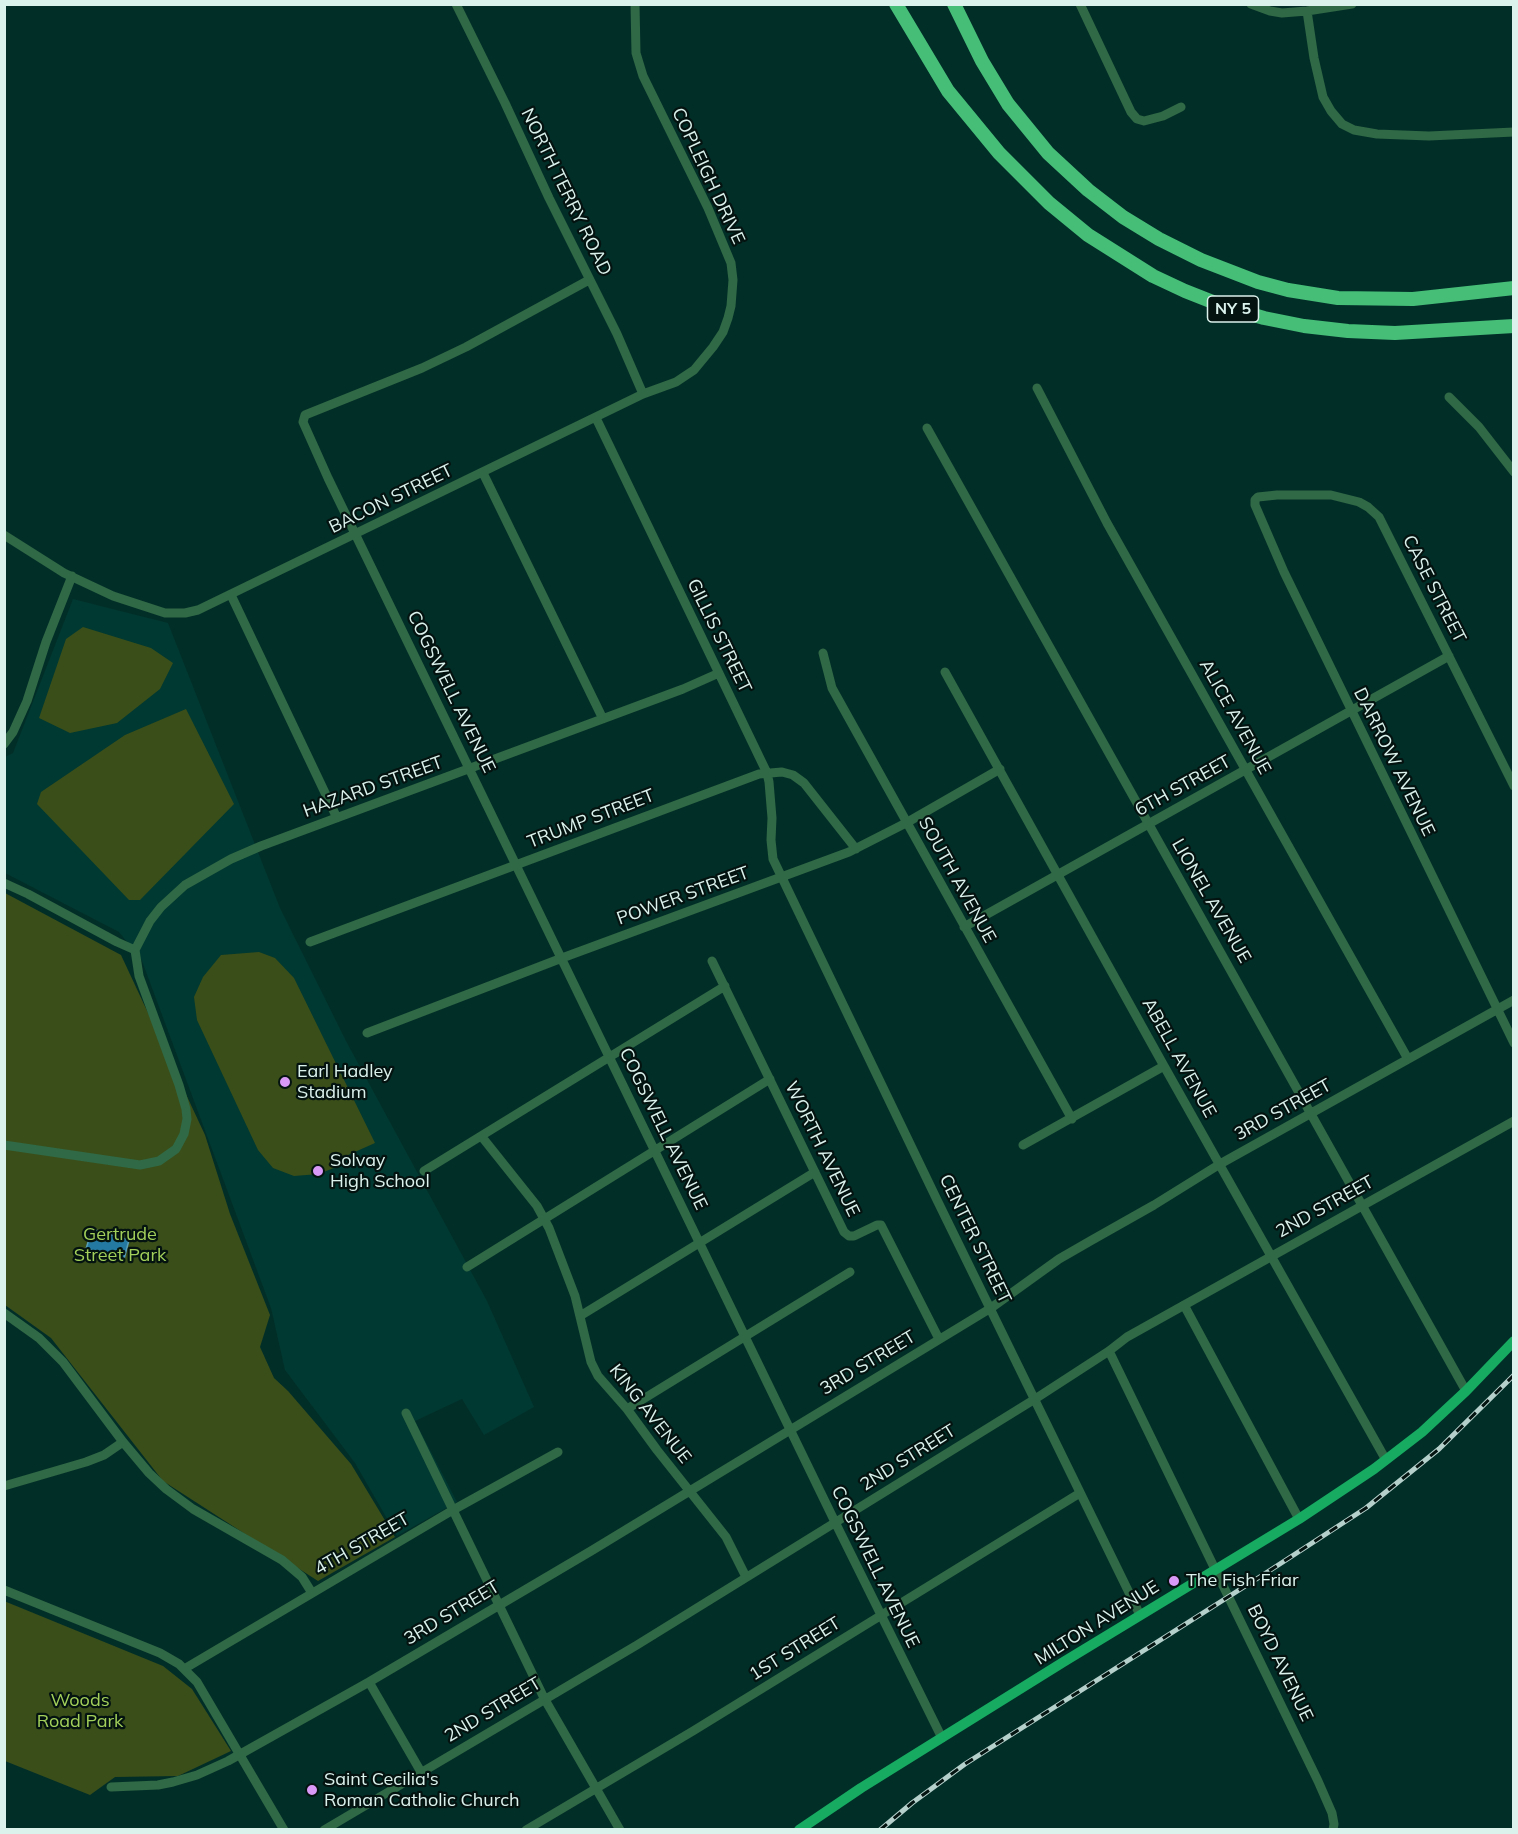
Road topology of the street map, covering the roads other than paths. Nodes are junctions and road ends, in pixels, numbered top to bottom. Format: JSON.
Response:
{"nodes":[{"id":1,"x":456,"y":4,"type":"edge"},
{"id":2,"x":635,"y":4,"type":"edge"},
{"id":3,"x":896,"y":4,"type":"edge"},
{"id":4,"x":954,"y":4,"type":"edge"},
{"id":5,"x":1080,"y":4,"type":"edge"},
{"id":6,"x":1251,"y":4,"type":"edge"},
{"id":7,"x":1352,"y":4,"type":"edge"},
{"id":8,"x":1307,"y":11,"type":"junction"},
{"id":9,"x":1181,"y":107,"type":"dead end"},
{"id":10,"x":1514,"y":132,"type":"edge"},
{"id":11,"x":589,"y":280,"type":"junction"},
{"id":12,"x":1514,"y":288,"type":"edge"},
{"id":13,"x":1514,"y":326,"type":"edge"},
{"id":14,"x":1037,"y":388,"type":"dead end"},
{"id":15,"x":643,"y":394,"type":"junction"},
{"id":16,"x":1449,"y":397,"type":"dead end"},
{"id":17,"x":596,"y":418,"type":"junction"},
{"id":18,"x":927,"y":428,"type":"dead end"},
{"id":19,"x":1514,"y":472,"type":"edge"},
{"id":20,"x":483,"y":473,"type":"junction"},
{"id":21,"x":1263,"y":496,"type":"joint"},
{"id":22,"x":356,"y":534,"type":"junction"},
{"id":23,"x":4,"y":535,"type":"edge"},
{"id":24,"x":72,"y":576,"type":"junction"},
{"id":25,"x":231,"y":595,"type":"junction"},
{"id":26,"x":823,"y":653,"type":"dead end"},
{"id":27,"x":1449,"y":656,"type":"junction"},
{"id":28,"x":945,"y":672,"type":"dead end"},
{"id":29,"x":719,"y":673,"type":"junction"},
{"id":30,"x":1350,"y":712,"type":"junction"},
{"id":31,"x":603,"y":719,"type":"junction"},
{"id":32,"x":4,"y":744,"type":"edge"},
{"id":33,"x":470,"y":769,"type":"junction"},
{"id":34,"x":1000,"y":769,"type":"junction"},
{"id":35,"x":1246,"y":770,"type":"junction"},
{"id":36,"x":767,"y":773,"type":"junction"},
{"id":37,"x":1514,"y":786,"type":"edge"},
{"id":38,"x":337,"y":818,"type":"junction"},
{"id":39,"x":906,"y":823,"type":"junction"},
{"id":40,"x":1148,"y":824,"type":"junction"},
{"id":41,"x":856,"y":849,"type":"junction"},
{"id":42,"x":516,"y":865,"type":"junction"},
{"id":43,"x":1058,"y":874,"type":"junction"},
{"id":44,"x":782,"y":877,"type":"junction"},
{"id":45,"x":4,"y":883,"type":"edge"},
{"id":46,"x":964,"y":927,"type":"junction"},
{"id":47,"x":310,"y":942,"type":"dead end"},
{"id":48,"x":135,"y":950,"type":"junction"},
{"id":49,"x":562,"y":958,"type":"junction"},
{"id":50,"x":712,"y":961,"type":"dead end"},
{"id":51,"x":725,"y":986,"type":"junction"},
{"id":52,"x":1514,"y":1000,"type":"edge"},
{"id":53,"x":1497,"y":1010,"type":"junction"},
{"id":54,"x":367,"y":1034,"type":"dead end"},
{"id":55,"x":1514,"y":1043,"type":"edge"},
{"id":56,"x":610,"y":1057,"type":"junction"},
{"id":57,"x":1408,"y":1059,"type":"junction"},
{"id":58,"x":1164,"y":1066,"type":"junction"},
{"id":59,"x":770,"y":1079,"type":"junction"},
{"id":60,"x":1311,"y":1114,"type":"junction"},
{"id":61,"x":1072,"y":1119,"type":"junction"},
{"id":62,"x":1514,"y":1121,"type":"edge"},
{"id":63,"x":482,"y":1137,"type":"junction"},
{"id":64,"x":4,"y":1145,"type":"edge"},
{"id":65,"x":1023,"y":1145,"type":"dead end"},
{"id":66,"x":655,"y":1150,"type":"junction"},
{"id":67,"x":1220,"y":1164,"type":"junction"},
{"id":68,"x":424,"y":1171,"type":"dead end"},
{"id":69,"x":815,"y":1172,"type":"junction"},
{"id":70,"x":1362,"y":1206,"type":"junction"},
{"id":71,"x":544,"y":1219,"type":"junction"},
{"id":72,"x":700,"y":1243,"type":"junction"},
{"id":73,"x":1272,"y":1256,"type":"junction"},
{"id":74,"x":467,"y":1267,"type":"dead end"},
{"id":75,"x":850,"y":1272,"type":"dead end"},
{"id":76,"x":1184,"y":1305,"type":"junction"},
{"id":77,"x":991,"y":1308,"type":"junction"},
{"id":78,"x":4,"y":1313,"type":"edge"},
{"id":79,"x":579,"y":1316,"type":"junction"},
{"id":80,"x":746,"y":1337,"type":"junction"},
{"id":81,"x":939,"y":1339,"type":"junction"},
{"id":82,"x":1514,"y":1341,"type":"edge"},
{"id":83,"x":1110,"y":1352,"type":"junction"},
{"id":84,"x":1466,"y":1391,"type":"junction"},
{"id":85,"x":1035,"y":1399,"type":"junction"},
{"id":86,"x":627,"y":1409,"type":"junction"},
{"id":87,"x":406,"y":1413,"type":"dead end"},
{"id":88,"x":790,"y":1430,"type":"junction"},
{"id":89,"x":123,"y":1442,"type":"junction"},
{"id":90,"x":558,"y":1452,"type":"dead end"},
{"id":91,"x":1386,"y":1460,"type":"junction"},
{"id":92,"x":4,"y":1486,"type":"edge"},
{"id":93,"x":688,"y":1491,"type":"junction"},
{"id":94,"x":1080,"y":1493,"type":"junction"},
{"id":95,"x":453,"y":1510,"type":"junction"},
{"id":96,"x":1299,"y":1518,"type":"junction"},
{"id":97,"x":835,"y":1522,"type":"junction"},
{"id":98,"x":1215,"y":1569,"type":"junction"},
{"id":99,"x":746,"y":1577,"type":"junction"},
{"id":100,"x":4,"y":1590,"type":"edge"},
{"id":101,"x":312,"y":1593,"type":"junction"},
{"id":102,"x":498,"y":1604,"type":"junction"},
{"id":103,"x":880,"y":1615,"type":"junction"},
{"id":104,"x":1140,"y":1615,"type":"junction"},
{"id":105,"x":184,"y":1669,"type":"junction"},
{"id":106,"x":369,"y":1682,"type":"junction"},
{"id":107,"x":544,"y":1698,"type":"junction"},
{"id":108,"x":942,"y":1738,"type":"junction"},
{"id":109,"x":239,"y":1755,"type":"junction"},
{"id":110,"x":421,"y":1772,"type":"junction"},
{"id":111,"x":111,"y":1787,"type":"dead end"},
{"id":112,"x":596,"y":1788,"type":"junction"},
{"id":113,"x":284,"y":1830,"type":"edge"},
{"id":114,"x":324,"y":1830,"type":"edge"},
{"id":115,"x":526,"y":1830,"type":"edge"},
{"id":116,"x":620,"y":1830,"type":"edge"},
{"id":117,"x":799,"y":1830,"type":"edge"},
{"id":118,"x":1333,"y":1830,"type":"edge"}],
"edges":[{"from":1,"to":11,"type":"street","name":"NORTH TERRY ROAD"},
{"from":2,"to":15,"type":"street","name":"COPLEIGH DRIVE"},
{"from":3,"to":13,"type":"highway","number":"NY 5"},
{"from":4,"to":12,"type":"highway","number":"NY 5"},
{"from":5,"to":9,"type":"street"},
{"from":6,"to":8,"type":"street"},
{"from":7,"to":8,"type":"street"},
{"from":8,"to":10,"type":"street"},
{"from":11,"to":15,"type":"street","name":"NORTH TERRY ROAD"},
{"from":11,"to":22,"type":"street","name":"COGSWELL AVENUE"},
{"from":14,"to":35,"type":"street","name":"ALICE AVENUE"},
{"from":15,"to":17,"type":"street","name":"BACON STREET"},
{"from":16,"to":19,"type":"street"},
{"from":17,"to":20,"type":"street","name":"BACON STREET"},
{"from":17,"to":29,"type":"street","name":"GILLIS STREET"},
{"from":18,"to":40,"type":"street","name":"LIONEL AVENUE"},
{"from":20,"to":22,"type":"street","name":"BACON STREET"},
{"from":20,"to":31,"type":"street"},
{"from":21,"to":27,"type":"street","name":"CASE STREET"},
{"from":21,"to":30,"type":"street","name":"DARROW AVENUE"},
{"from":22,"to":25,"type":"street","name":"BACON STREET"},
{"from":22,"to":33,"type":"street","name":"COGSWELL AVENUE"},
{"from":23,"to":24,"type":"street","name":"BACON STREET"},
{"from":24,"to":25,"type":"street","name":"BACON STREET"},
{"from":24,"to":32,"type":"street"},
{"from":25,"to":38,"type":"street"},
{"from":26,"to":39,"type":"street","name":"SOUTH AVENUE"},
{"from":27,"to":30,"type":"street","name":"6TH STREET"},
{"from":27,"to":37,"type":"street","name":"CASE STREET"},
{"from":28,"to":34,"type":"street","name":"ABELL AVENUE"},
{"from":29,"to":31,"type":"street","name":"HAZARD STREET"},
{"from":29,"to":36,"type":"street","name":"GILLIS STREET"},
{"from":30,"to":35,"type":"street","name":"6TH STREET"},
{"from":30,"to":53,"type":"street","name":"DARROW AVENUE"},
{"from":31,"to":33,"type":"street","name":"HAZARD STREET"},
{"from":33,"to":38,"type":"street","name":"HAZARD STREET"},
{"from":33,"to":42,"type":"street","name":"COGSWELL AVENUE"},
{"from":34,"to":39,"type":"street","name":"POWER STREET"},
{"from":34,"to":43,"type":"street","name":"ABELL AVENUE"},
{"from":35,"to":40,"type":"street","name":"6TH STREET"},
{"from":35,"to":57,"type":"street","name":"ALICE AVENUE"},
{"from":36,"to":41,"type":"street","name":"TRUMP STREET"},
{"from":36,"to":42,"type":"street","name":"TRUMP STREET"},
{"from":36,"to":44,"type":"street","name":"GILLIS STREET"},
{"from":38,"to":48,"type":"street","name":"HAZARD STREET"},
{"from":39,"to":41,"type":"street","name":"POWER STREET"},
{"from":39,"to":46,"type":"street","name":"SOUTH AVENUE"},
{"from":40,"to":43,"type":"street","name":"6TH STREET"},
{"from":40,"to":60,"type":"street","name":"LIONEL AVENUE"},
{"from":41,"to":44,"type":"street","name":"POWER STREET"},
{"from":42,"to":47,"type":"street","name":"TRUMP STREET"},
{"from":42,"to":49,"type":"street","name":"COGSWELL AVENUE"},
{"from":43,"to":46,"type":"street","name":"6TH STREET"},
{"from":43,"to":58,"type":"street","name":"ABELL AVENUE"},
{"from":44,"to":49,"type":"street","name":"POWER STREET"},
{"from":44,"to":77,"type":"street","name":"CENTER STREET"},
{"from":45,"to":48,"type":"street"},
{"from":46,"to":61,"type":"street","name":"SOUTH AVENUE"},
{"from":48,"to":64,"type":"street"},
{"from":49,"to":54,"type":"street","name":"POWER STREET"},
{"from":49,"to":56,"type":"street","name":"COGSWELL AVENUE"},
{"from":50,"to":51,"type":"street","name":"WORTH AVENUE"},
{"from":51,"to":56,"type":"street"},
{"from":51,"to":59,"type":"street","name":"WORTH AVENUE"},
{"from":52,"to":53,"type":"street","name":"3RD STREET"},
{"from":53,"to":55,"type":"street","name":"DARROW AVENUE"},
{"from":53,"to":57,"type":"street","name":"3RD STREET"},
{"from":56,"to":63,"type":"street"},
{"from":56,"to":66,"type":"street","name":"COGSWELL AVENUE"},
{"from":57,"to":60,"type":"street","name":"3RD STREET"},
{"from":58,"to":61,"type":"street"},
{"from":58,"to":67,"type":"street","name":"ABELL AVENUE"},
{"from":59,"to":66,"type":"street"},
{"from":59,"to":69,"type":"street","name":"WORTH AVENUE"},
{"from":60,"to":67,"type":"street","name":"3RD STREET"},
{"from":60,"to":70,"type":"street","name":"LIONEL AVENUE"},
{"from":61,"to":65,"type":"street"},
{"from":62,"to":70,"type":"street","name":"2ND STREET"},
{"from":63,"to":68,"type":"street"},
{"from":63,"to":71,"type":"street","name":"KING AVENUE"},
{"from":66,"to":71,"type":"street"},
{"from":66,"to":72,"type":"street","name":"COGSWELL AVENUE"},
{"from":67,"to":73,"type":"street","name":"ABELL AVENUE"},
{"from":67,"to":77,"type":"street","name":"3RD STREET"},
{"from":69,"to":72,"type":"street"},
{"from":69,"to":81,"type":"street","name":"WORTH AVENUE"},
{"from":70,"to":73,"type":"street","name":"2ND STREET"},
{"from":70,"to":84,"type":"street","name":"LIONEL AVENUE"},
{"from":71,"to":74,"type":"street"},
{"from":71,"to":79,"type":"street","name":"KING AVENUE"},
{"from":72,"to":79,"type":"street"},
{"from":72,"to":80,"type":"street","name":"COGSWELL AVENUE"},
{"from":73,"to":76,"type":"street","name":"2ND STREET"},
{"from":73,"to":91,"type":"street","name":"ABELL AVENUE"},
{"from":75,"to":80,"type":"street"},
{"from":76,"to":83,"type":"street","name":"2ND STREET"},
{"from":76,"to":96,"type":"street"},
{"from":77,"to":81,"type":"street","name":"3RD STREET"},
{"from":77,"to":85,"type":"street","name":"CENTER STREET"},
{"from":78,"to":89,"type":"street"},
{"from":79,"to":86,"type":"street","name":"KING AVENUE"},
{"from":80,"to":86,"type":"street"},
{"from":80,"to":88,"type":"street","name":"COGSWELL AVENUE"},
{"from":81,"to":88,"type":"street","name":"3RD STREET"},
{"from":82,"to":84,"type":"main road","name":"MILTON AVENUE"},
{"from":83,"to":85,"type":"street","name":"2ND STREET"},
{"from":83,"to":98,"type":"street","name":"BOYD AVENUE"},
{"from":84,"to":91,"type":"main road","name":"MILTON AVENUE"},
{"from":85,"to":94,"type":"street","name":"CENTER STREET"},
{"from":85,"to":97,"type":"street","name":"2ND STREET"},
{"from":86,"to":93,"type":"street","name":"KING AVENUE"},
{"from":87,"to":95,"type":"street"},
{"from":88,"to":93,"type":"street","name":"3RD STREET"},
{"from":88,"to":97,"type":"street","name":"COGSWELL AVENUE"},
{"from":89,"to":92,"type":"street"},
{"from":89,"to":101,"type":"street"},
{"from":90,"to":95,"type":"street","name":"4TH STREET"},
{"from":91,"to":96,"type":"main road","name":"MILTON AVENUE"},
{"from":93,"to":99,"type":"street","name":"KING AVENUE"},
{"from":93,"to":102,"type":"street","name":"3RD STREET"},
{"from":94,"to":103,"type":"street","name":"1ST STREET"},
{"from":94,"to":104,"type":"street","name":"CENTER STREET"},
{"from":95,"to":101,"type":"street","name":"4TH STREET"},
{"from":95,"to":102,"type":"street"},
{"from":96,"to":98,"type":"main road","name":"MILTON AVENUE"},
{"from":97,"to":99,"type":"street","name":"2ND STREET"},
{"from":97,"to":103,"type":"street","name":"COGSWELL AVENUE"},
{"from":98,"to":104,"type":"main road","name":"MILTON AVENUE"},
{"from":98,"to":118,"type":"street","name":"BOYD AVENUE"},
{"from":99,"to":107,"type":"street","name":"2ND STREET"},
{"from":100,"to":105,"type":"street"},
{"from":101,"to":105,"type":"street","name":"4TH STREET"},
{"from":102,"to":106,"type":"street","name":"3RD STREET"},
{"from":102,"to":107,"type":"street"},
{"from":103,"to":108,"type":"street","name":"COGSWELL AVENUE"},
{"from":103,"to":112,"type":"street","name":"1ST STREET"},
{"from":104,"to":108,"type":"main road","name":"MILTON AVENUE"},
{"from":105,"to":109,"type":"street"},
{"from":106,"to":109,"type":"street","name":"3RD STREET"},
{"from":106,"to":110,"type":"street"},
{"from":107,"to":110,"type":"street","name":"2ND STREET"},
{"from":107,"to":112,"type":"street"},
{"from":108,"to":117,"type":"main road","name":"MILTON AVENUE"},
{"from":109,"to":111,"type":"street","name":"3RD STREET"},
{"from":109,"to":113,"type":"street"},
{"from":110,"to":114,"type":"street","name":"2ND STREET"},
{"from":112,"to":115,"type":"street","name":"1ST STREET"},
{"from":112,"to":116,"type":"street"}]}
